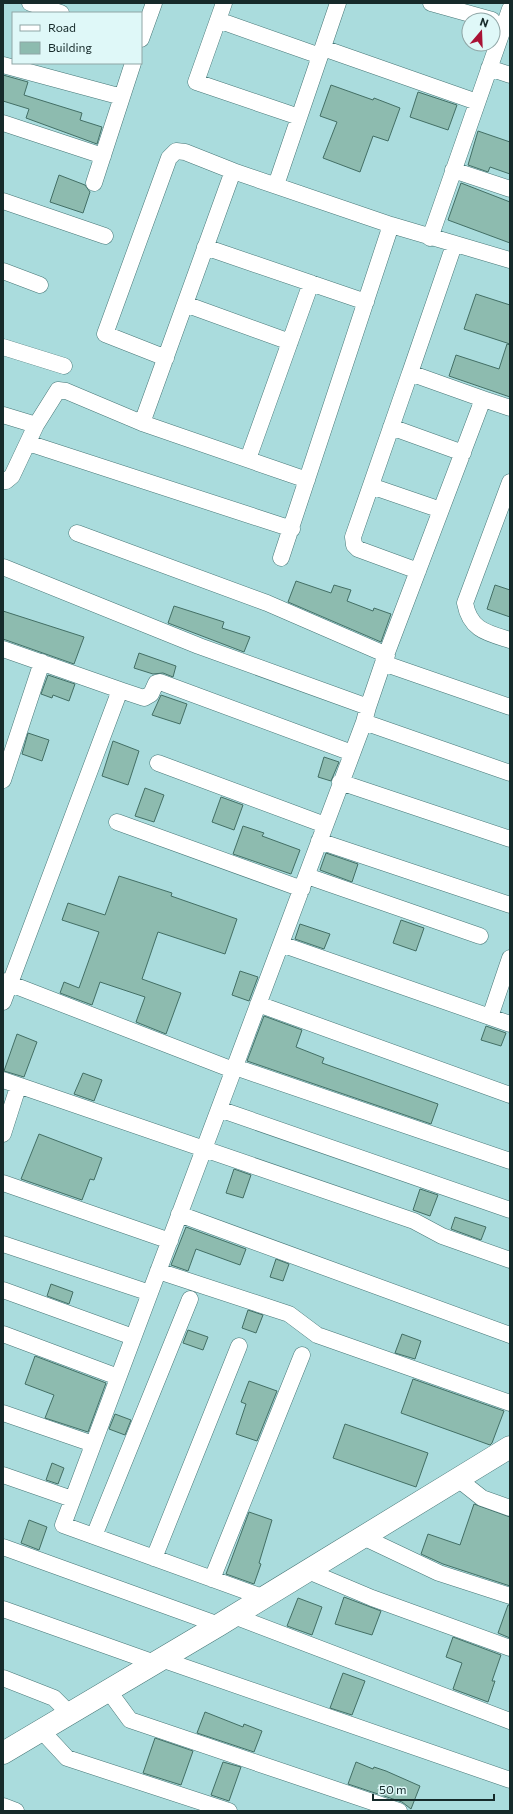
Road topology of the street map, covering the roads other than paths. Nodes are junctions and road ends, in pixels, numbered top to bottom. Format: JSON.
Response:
{"nodes":[{"id":1,"x":30,"y":3,"type":"edge"},
{"id":2,"x":154,"y":3,"type":"edge"},
{"id":3,"x":224,"y":3,"type":"edge"},
{"id":4,"x":338,"y":3,"type":"edge"},
{"id":5,"x":431,"y":3,"type":"edge"},
{"id":6,"x":58,"y":12,"type":"edge"},
{"id":7,"x":502,"y":19,"type":"edge"},
{"id":8,"x":218,"y":20,"type":"junction"},
{"id":9,"x":142,"y":36,"type":"edge"},
{"id":10,"x":321,"y":52,"type":"junction"},
{"id":11,"x":133,"y":64,"type":"edge"},
{"id":12,"x":3,"y":65,"type":"edge"},
{"id":13,"x":489,"y":68,"type":"junction"},
{"id":14,"x":510,"y":75,"type":"edge"},
{"id":15,"x":122,"y":97,"type":"junction"},
{"id":16,"x":477,"y":102,"type":"junction"},
{"id":17,"x":299,"y":117,"type":"junction"},
{"id":18,"x":3,"y":123,"type":"edge"},
{"id":19,"x":102,"y":156,"type":"junction"},
{"id":20,"x":454,"y":170,"type":"junction"},
{"id":21,"x":232,"y":171,"type":"junction"},
{"id":22,"x":94,"y":183,"type":"dead end"},
{"id":23,"x":276,"y":185,"type":"junction"},
{"id":24,"x":510,"y":189,"type":"edge"},
{"id":25,"x":3,"y":200,"type":"edge"},
{"id":26,"x":391,"y":225,"type":"junction"},
{"id":27,"x":106,"y":236,"type":"dead end"},
{"id":28,"x":430,"y":238,"type":"junction"},
{"id":29,"x":454,"y":245,"type":"junction"},
{"id":30,"x":205,"y":247,"type":"junction"},
{"id":31,"x":510,"y":260,"type":"edge"},
{"id":32,"x":3,"y":272,"type":"edge"},
{"id":33,"x":311,"y":283,"type":"junction"},
{"id":34,"x":40,"y":284,"type":"dead end"},
{"id":35,"x":366,"y":302,"type":"junction"},
{"id":36,"x":185,"y":304,"type":"junction"},
{"id":37,"x":290,"y":342,"type":"junction"},
{"id":38,"x":3,"y":347,"type":"edge"},
{"id":39,"x":166,"y":358,"type":"junction"},
{"id":40,"x":64,"y":366,"type":"dead end"},
{"id":41,"x":410,"y":373,"type":"junction"},
{"id":42,"x":483,"y":399,"type":"junction"},
{"id":43,"x":510,"y":408,"type":"edge"},
{"id":44,"x":3,"y":415,"type":"edge"},
{"id":45,"x":142,"y":423,"type":"junction"},
{"id":46,"x":36,"y":425,"type":"junction"},
{"id":47,"x":391,"y":427,"type":"junction"},
{"id":48,"x":28,"y":443,"type":"junction"},
{"id":49,"x":463,"y":453,"type":"junction"},
{"id":50,"x":248,"y":459,"type":"junction"},
{"id":51,"x":307,"y":480,"type":"junction"},
{"id":52,"x":3,"y":481,"type":"edge"},
{"id":53,"x":510,"y":482,"type":"edge"},
{"id":54,"x":370,"y":486,"type":"junction"},
{"id":55,"x":441,"y":510,"type":"junction"},
{"id":56,"x":292,"y":529,"type":"junction"},
{"id":57,"x":77,"y":533,"type":"dead end"},
{"id":58,"x":281,"y":558,"type":"dead end"},
{"id":59,"x":3,"y":567,"type":"edge"},
{"id":60,"x":418,"y":571,"type":"junction"},
{"id":61,"x":510,"y":640,"type":"edge"},
{"id":62,"x":3,"y":649,"type":"edge"},
{"id":63,"x":385,"y":659,"type":"junction"},
{"id":64,"x":42,"y":662,"type":"junction"},
{"id":65,"x":120,"y":690,"type":"junction"},
{"id":66,"x":510,"y":707,"type":"edge"},
{"id":67,"x":366,"y":714,"type":"junction"},
{"id":68,"x":352,"y":753,"type":"junction"},
{"id":69,"x":158,"y":763,"type":"dead end"},
{"id":70,"x":510,"y":773,"type":"edge"},
{"id":71,"x":3,"y":780,"type":"edge"},
{"id":72,"x":340,"y":782,"type":"junction"},
{"id":73,"x":117,"y":822,"type":"dead end"},
{"id":74,"x":325,"y":825,"type":"junction"},
{"id":75,"x":510,"y":839,"type":"edge"},
{"id":76,"x":319,"y":841,"type":"junction"},
{"id":77,"x":304,"y":882,"type":"junction"},
{"id":78,"x":510,"y":906,"type":"edge"},
{"id":79,"x":480,"y":936,"type":"dead end"},
{"id":80,"x":281,"y":944,"type":"junction"},
{"id":81,"x":510,"y":958,"type":"edge"},
{"id":82,"x":7,"y":983,"type":"edge"},
{"id":83,"x":3,"y":1002,"type":"edge"},
{"id":84,"x":258,"y":1004,"type":"junction"},
{"id":85,"x":490,"y":1017,"type":"junction"},
{"id":86,"x":510,"y":1024,"type":"edge"},
{"id":87,"x":234,"y":1069,"type":"junction"},
{"id":88,"x":10,"y":1084,"type":"edge"},
{"id":89,"x":510,"y":1095,"type":"edge"},
{"id":90,"x":219,"y":1109,"type":"junction"},
{"id":91,"x":3,"y":1134,"type":"edge"},
{"id":92,"x":204,"y":1148,"type":"junction"},
{"id":93,"x":510,"y":1161,"type":"edge"},
{"id":94,"x":3,"y":1183,"type":"edge"},
{"id":95,"x":510,"y":1210,"type":"edge"},
{"id":96,"x":179,"y":1214,"type":"junction"},
{"id":97,"x":170,"y":1241,"type":"junction"},
{"id":98,"x":3,"y":1244,"type":"edge"},
{"id":99,"x":510,"y":1260,"type":"edge"},
{"id":100,"x":158,"y":1271,"type":"junction"},
{"id":101,"x":3,"y":1290,"type":"edge"},
{"id":102,"x":150,"y":1293,"type":"junction"},
{"id":103,"x":190,"y":1299,"type":"dead end"},
{"id":104,"x":3,"y":1334,"type":"edge"},
{"id":105,"x":510,"y":1335,"type":"edge"},
{"id":106,"x":133,"y":1337,"type":"junction"},
{"id":107,"x":239,"y":1346,"type":"dead end"},
{"id":108,"x":302,"y":1355,"type":"dead end"},
{"id":109,"x":118,"y":1377,"type":"junction"},
{"id":110,"x":510,"y":1403,"type":"edge"},
{"id":111,"x":3,"y":1413,"type":"edge"},
{"id":112,"x":93,"y":1444,"type":"junction"},
{"id":113,"x":510,"y":1447,"type":"edge"},
{"id":114,"x":3,"y":1475,"type":"edge"},
{"id":115,"x":458,"y":1479,"type":"junction"},
{"id":116,"x":72,"y":1499,"type":"junction"},
{"id":117,"x":510,"y":1508,"type":"edge"},
{"id":118,"x":94,"y":1536,"type":"junction"},
{"id":119,"x":363,"y":1537,"type":"junction"},
{"id":120,"x":3,"y":1547,"type":"edge"},
{"id":121,"x":154,"y":1558,"type":"junction"},
{"id":122,"x":308,"y":1571,"type":"junction"},
{"id":123,"x":212,"y":1579,"type":"junction"},
{"id":124,"x":510,"y":1596,"type":"edge"},
{"id":125,"x":265,"y":1598,"type":"junction"},
{"id":126,"x":3,"y":1609,"type":"edge"},
{"id":127,"x":227,"y":1621,"type":"junction"},
{"id":128,"x":510,"y":1648,"type":"edge"},
{"id":129,"x":158,"y":1661,"type":"junction"},
{"id":130,"x":3,"y":1678,"type":"edge"},
{"id":131,"x":108,"y":1690,"type":"junction"},
{"id":132,"x":69,"y":1713,"type":"junction"},
{"id":133,"x":510,"y":1721,"type":"edge"},
{"id":134,"x":41,"y":1730,"type":"junction"},
{"id":135,"x":3,"y":1753,"type":"edge"},
{"id":136,"x":510,"y":1780,"type":"edge"},
{"id":137,"x":3,"y":1806,"type":"edge"},
{"id":138,"x":16,"y":1811,"type":"edge"},
{"id":139,"x":229,"y":1811,"type":"edge"},
{"id":140,"x":400,"y":1811,"type":"edge"}],
"edges":[{"from":1,"to":6,"type":"street"},
{"from":2,"to":9,"type":"street"},
{"from":3,"to":8,"type":"street"},
{"from":4,"to":10,"type":"street"},
{"from":5,"to":7,"type":"street"},
{"from":7,"to":13,"type":"street"},
{"from":8,"to":10,"type":"street"},
{"from":8,"to":17,"type":"street"},
{"from":10,"to":16,"type":"street"},
{"from":10,"to":17,"type":"street"},
{"from":11,"to":15,"type":"street"},
{"from":12,"to":15,"type":"street"},
{"from":13,"to":14,"type":"street"},
{"from":13,"to":16,"type":"street"},
{"from":15,"to":19,"type":"street"},
{"from":16,"to":20,"type":"street"},
{"from":17,"to":23,"type":"street"},
{"from":18,"to":19,"type":"street"},
{"from":19,"to":22,"type":"street"},
{"from":20,"to":24,"type":"street"},
{"from":20,"to":28,"type":"street"},
{"from":21,"to":23,"type":"street"},
{"from":21,"to":30,"type":"street"},
{"from":21,"to":39,"type":"street"},
{"from":23,"to":26,"type":"street"},
{"from":25,"to":27,"type":"street"},
{"from":26,"to":28,"type":"street"},
{"from":26,"to":35,"type":"street"},
{"from":28,"to":29,"type":"street"},
{"from":29,"to":31,"type":"street"},
{"from":29,"to":41,"type":"street"},
{"from":30,"to":33,"type":"street"},
{"from":30,"to":36,"type":"street"},
{"from":32,"to":34,"type":"street"},
{"from":33,"to":35,"type":"street"},
{"from":33,"to":37,"type":"street"},
{"from":35,"to":51,"type":"street"},
{"from":36,"to":37,"type":"street"},
{"from":36,"to":39,"type":"street"},
{"from":37,"to":50,"type":"street"},
{"from":38,"to":40,"type":"street"},
{"from":39,"to":45,"type":"street"},
{"from":41,"to":42,"type":"street"},
{"from":41,"to":47,"type":"street"},
{"from":42,"to":43,"type":"street"},
{"from":42,"to":49,"type":"street"},
{"from":44,"to":46,"type":"street"},
{"from":45,"to":46,"type":"street"},
{"from":45,"to":50,"type":"street"},
{"from":46,"to":48,"type":"street"},
{"from":47,"to":49,"type":"street"},
{"from":47,"to":54,"type":"street"},
{"from":48,"to":52,"type":"street"},
{"from":48,"to":56,"type":"street"},
{"from":49,"to":55,"type":"street"},
{"from":50,"to":51,"type":"street"},
{"from":51,"to":56,"type":"street"},
{"from":53,"to":61,"type":"street"},
{"from":54,"to":55,"type":"street"},
{"from":54,"to":60,"type":"street"},
{"from":55,"to":60,"type":"street"},
{"from":56,"to":58,"type":"street"},
{"from":57,"to":63,"type":"street"},
{"from":59,"to":67,"type":"street"},
{"from":60,"to":63,"type":"street"},
{"from":62,"to":64,"type":"street"},
{"from":63,"to":66,"type":"street"},
{"from":63,"to":67,"type":"street"},
{"from":64,"to":65,"type":"street"},
{"from":64,"to":71,"type":"street"},
{"from":65,"to":68,"type":"street"},
{"from":65,"to":82,"type":"street"},
{"from":67,"to":68,"type":"street"},
{"from":67,"to":70,"type":"street"},
{"from":68,"to":72,"type":"street"},
{"from":69,"to":74,"type":"street"},
{"from":72,"to":74,"type":"street"},
{"from":72,"to":75,"type":"street"},
{"from":73,"to":77,"type":"street"},
{"from":74,"to":76,"type":"street"},
{"from":76,"to":77,"type":"street"},
{"from":76,"to":78,"type":"street"},
{"from":77,"to":79,"type":"street"},
{"from":77,"to":80,"type":"street"},
{"from":80,"to":84,"type":"street"},
{"from":80,"to":85,"type":"street"},
{"from":81,"to":85,"type":"street"},
{"from":82,"to":83,"type":"street"},
{"from":82,"to":87,"type":"street"},
{"from":84,"to":87,"type":"street"},
{"from":84,"to":89,"type":"street"},
{"from":85,"to":86,"type":"street"},
{"from":87,"to":90,"type":"street"},
{"from":87,"to":93,"type":"street"},
{"from":88,"to":91,"type":"street"},
{"from":88,"to":92,"type":"street"},
{"from":90,"to":92,"type":"street"},
{"from":90,"to":95,"type":"street"},
{"from":92,"to":96,"type":"street"},
{"from":92,"to":99,"type":"street"},
{"from":94,"to":97,"type":"street"},
{"from":96,"to":97,"type":"street"},
{"from":96,"to":105,"type":"street"},
{"from":97,"to":100,"type":"street"},
{"from":98,"to":102,"type":"street"},
{"from":100,"to":102,"type":"street"},
{"from":100,"to":110,"type":"street"},
{"from":101,"to":106,"type":"street"},
{"from":102,"to":106,"type":"street"},
{"from":103,"to":118,"type":"street"},
{"from":104,"to":109,"type":"street"},
{"from":106,"to":109,"type":"street"},
{"from":107,"to":121,"type":"street"},
{"from":108,"to":123,"type":"street"},
{"from":109,"to":112,"type":"street"},
{"from":111,"to":112,"type":"street"},
{"from":112,"to":116,"type":"street"},
{"from":113,"to":115,"type":"street"},
{"from":114,"to":116,"type":"street"},
{"from":115,"to":117,"type":"street"},
{"from":115,"to":119,"type":"street"},
{"from":116,"to":118,"type":"street"},
{"from":118,"to":121,"type":"street"},
{"from":119,"to":122,"type":"street"},
{"from":119,"to":124,"type":"street"},
{"from":120,"to":127,"type":"street"},
{"from":121,"to":123,"type":"street"},
{"from":122,"to":125,"type":"street"},
{"from":122,"to":128,"type":"street"},
{"from":123,"to":125,"type":"street"},
{"from":125,"to":127,"type":"street"},
{"from":126,"to":129,"type":"street"},
{"from":127,"to":129,"type":"street"},
{"from":127,"to":133,"type":"street"},
{"from":129,"to":131,"type":"street"},
{"from":129,"to":136,"type":"street"},
{"from":130,"to":132,"type":"street"},
{"from":131,"to":132,"type":"street"},
{"from":131,"to":140,"type":"street"},
{"from":132,"to":134,"type":"street"},
{"from":134,"to":135,"type":"street"},
{"from":134,"to":139,"type":"street"},
{"from":137,"to":138,"type":"street"}]}
